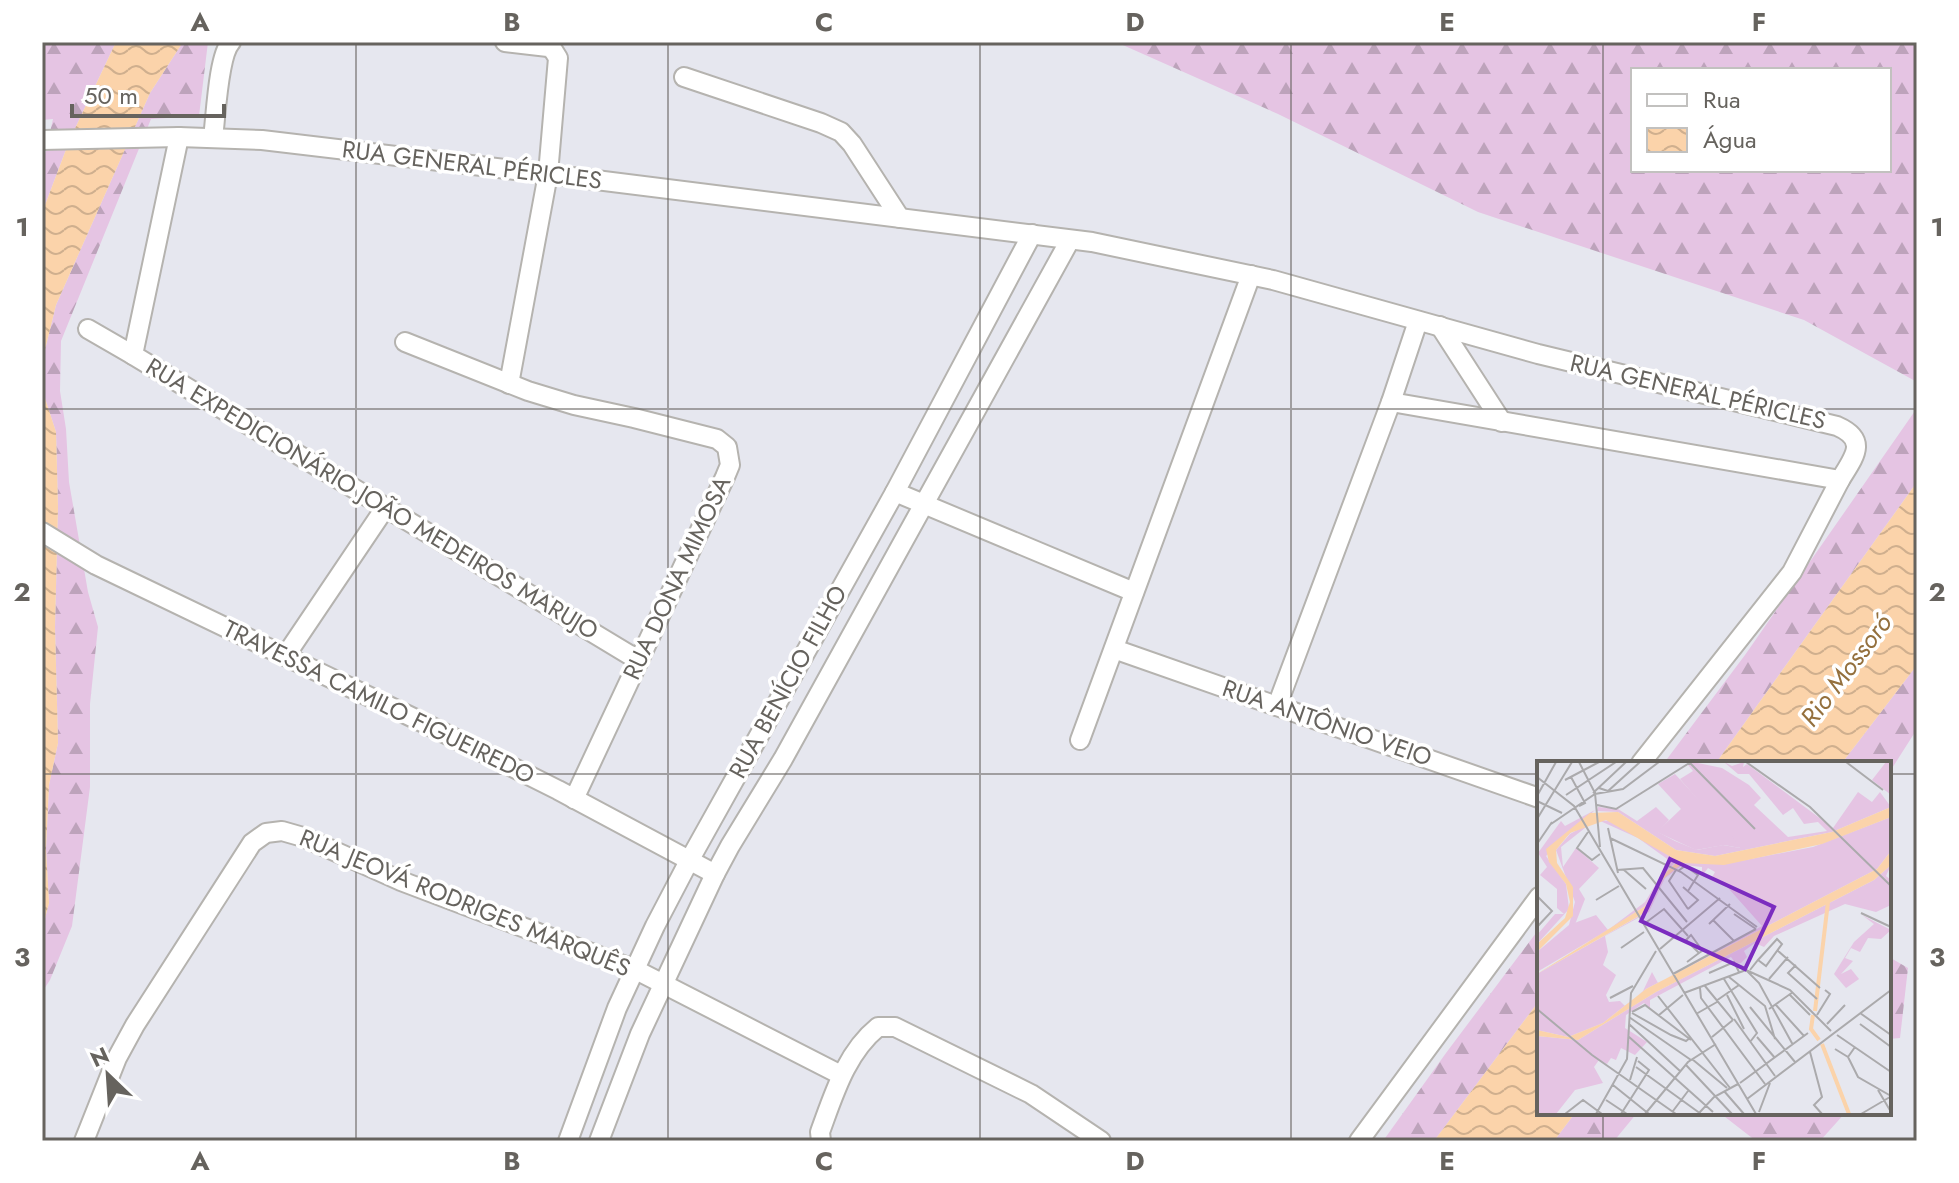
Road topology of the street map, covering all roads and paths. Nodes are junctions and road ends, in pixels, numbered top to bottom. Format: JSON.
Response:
{"nodes":[{"id":1,"x":231,"y":42,"type":"edge"},
{"id":2,"x":505,"y":42,"type":"edge"},
{"id":3,"x":684,"y":77,"type":"dead end"},
{"id":4,"x":179,"y":137,"type":"junction"},
{"id":5,"x":213,"y":138,"type":"junction"},
{"id":6,"x":42,"y":140,"type":"edge"},
{"id":7,"x":548,"y":174,"type":"junction"},
{"id":8,"x":900,"y":218,"type":"junction"},
{"id":9,"x":1032,"y":234,"type":"junction"},
{"id":10,"x":1070,"y":240,"type":"junction"},
{"id":11,"x":1251,"y":275,"type":"junction"},
{"id":12,"x":1418,"y":321,"type":"junction"},
{"id":13,"x":1440,"y":326,"type":"junction"},
{"id":14,"x":88,"y":329,"type":"dead end"},
{"id":15,"x":405,"y":342,"type":"dead end"},
{"id":16,"x":133,"y":355,"type":"junction"},
{"id":17,"x":509,"y":384,"type":"junction"},
{"id":18,"x":1391,"y":402,"type":"junction"},
{"id":19,"x":1502,"y":422,"type":"junction"},
{"id":20,"x":1840,"y":480,"type":"junction"},
{"id":21,"x":895,"y":492,"type":"junction"},
{"id":22,"x":924,"y":502,"type":"junction"},
{"id":23,"x":385,"y":508,"type":"junction"},
{"id":24,"x":42,"y":532,"type":"edge"},
{"id":25,"x":1134,"y":592,"type":"junction"},
{"id":26,"x":1114,"y":649,"type":"junction"},
{"id":27,"x":286,"y":655,"type":"junction"},
{"id":28,"x":638,"y":660,"type":"junction"},
{"id":29,"x":1277,"y":706,"type":"junction"},
{"id":30,"x":1080,"y":740,"type":"dead end"},
{"id":31,"x":1643,"y":761,"type":"edge"},
{"id":32,"x":1537,"y":797,"type":"edge"},
{"id":33,"x":574,"y":799,"type":"junction"},
{"id":34,"x":689,"y":861,"type":"junction"},
{"id":35,"x":715,"y":874,"type":"junction"},
{"id":36,"x":1537,"y":900,"type":"edge"},
{"id":37,"x":636,"y":970,"type":"junction"},
{"id":38,"x":663,"y":983,"type":"junction"},
{"id":39,"x":841,"y":1075,"type":"junction"},
{"id":40,"x":577,"y":1116,"type":"junction"},
{"id":41,"x":602,"y":1134,"type":"edge"},
{"id":42,"x":84,"y":1141,"type":"edge"},
{"id":43,"x":568,"y":1141,"type":"edge"},
{"id":44,"x":821,"y":1141,"type":"edge"},
{"id":45,"x":1101,"y":1141,"type":"edge"},
{"id":46,"x":1359,"y":1141,"type":"edge"}],
"edges":[{"from":1,"to":5,"type":"street"},
{"from":2,"to":7,"type":"street"},
{"from":3,"to":8,"type":"street"},
{"from":4,"to":5,"type":"street","name":"RUA GENERAL PÉRICLES"},
{"from":4,"to":6,"type":"street","name":"RUA GENERAL PÉRICLES"},
{"from":4,"to":16,"type":"street","name":"RUA EXPEDICIONÁRIO JOÃO MEDEIROS MARUJO"},
{"from":5,"to":7,"type":"street","name":"RUA GENERAL PÉRICLES"},
{"from":7,"to":8,"type":"street","name":"RUA GENERAL PÉRICLES"},
{"from":7,"to":17,"type":"street"},
{"from":8,"to":9,"type":"street","name":"RUA GENERAL PÉRICLES"},
{"from":9,"to":10,"type":"street","name":"RUA GENERAL PÉRICLES"},
{"from":9,"to":21,"type":"street","name":"RUA BENÍCIO FILHO"},
{"from":10,"to":11,"type":"street","name":"RUA GENERAL PÉRICLES"},
{"from":10,"to":22,"type":"street","name":"RUA BENÍCIO FILHO"},
{"from":11,"to":12,"type":"street","name":"RUA GENERAL PÉRICLES"},
{"from":11,"to":25,"type":"street"},
{"from":12,"to":13,"type":"street","name":"RUA GENERAL PÉRICLES"},
{"from":12,"to":18,"type":"street"},
{"from":13,"to":19,"type":"street"},
{"from":13,"to":20,"type":"street","name":"RUA GENERAL PÉRICLES"},
{"from":14,"to":16,"type":"street"},
{"from":15,"to":17,"type":"street","name":"RUA DONA MIMOSA"},
{"from":16,"to":23,"type":"street","name":"RUA EXPEDICIONÁRIO JOÃO MEDEIROS MARUJO"},
{"from":17,"to":28,"type":"street","name":"RUA DONA MIMOSA"},
{"from":18,"to":19,"type":"street"},
{"from":18,"to":29,"type":"street"},
{"from":19,"to":20,"type":"street"},
{"from":20,"to":31,"type":"street"},
{"from":21,"to":22,"type":"street"},
{"from":21,"to":34,"type":"street","name":"RUA BENÍCIO FILHO"},
{"from":22,"to":25,"type":"street"},
{"from":22,"to":35,"type":"street","name":"RUA BENÍCIO FILHO"},
{"from":23,"to":27,"type":"street"},
{"from":23,"to":28,"type":"street","name":"RUA EXPEDICIONÁRIO JOÃO MEDEIROS MARUJO"},
{"from":24,"to":27,"type":"street","name":"TRAVESSA CAMILO FIGUEIREDO"},
{"from":25,"to":26,"type":"street"},
{"from":26,"to":29,"type":"street","name":"RUA ANTÔNIO VEIO"},
{"from":26,"to":30,"type":"street"},
{"from":27,"to":33,"type":"street","name":"TRAVESSA CAMILO FIGUEIREDO"},
{"from":28,"to":33,"type":"street","name":"RUA DONA MIMOSA"},
{"from":29,"to":32,"type":"street","name":"RUA ANTÔNIO VEIO"},
{"from":33,"to":34,"type":"street","name":"TRAVESSA CAMILO FIGUEIREDO"},
{"from":34,"to":35,"type":"street","name":"TRAVESSA CAMILO FIGUEIREDO"},
{"from":34,"to":37,"type":"street","name":"RUA BENÍCIO FILHO"},
{"from":35,"to":38,"type":"street","name":"RUA BENÍCIO FILHO"},
{"from":36,"to":46,"type":"street"},
{"from":37,"to":38,"type":"street","name":"RUA JEOVÁ RODRIGES MARQUÊS"},
{"from":37,"to":40,"type":"street","name":"RUA BENÍCIO FILHO"},
{"from":37,"to":42,"type":"street","name":"RUA JEOVÁ RODRIGES MARQUÊS"},
{"from":38,"to":39,"type":"street","name":"RUA JEOVÁ RODRIGES MARQUÊS"},
{"from":38,"to":41,"type":"street","name":"RUA BENÍCIO FILHO"},
{"from":39,"to":44,"type":"street"},
{"from":39,"to":45,"type":"street"},
{"from":40,"to":41,"type":"street"},
{"from":40,"to":43,"type":"street","name":"RUA BENÍCIO FILHO"}]}
